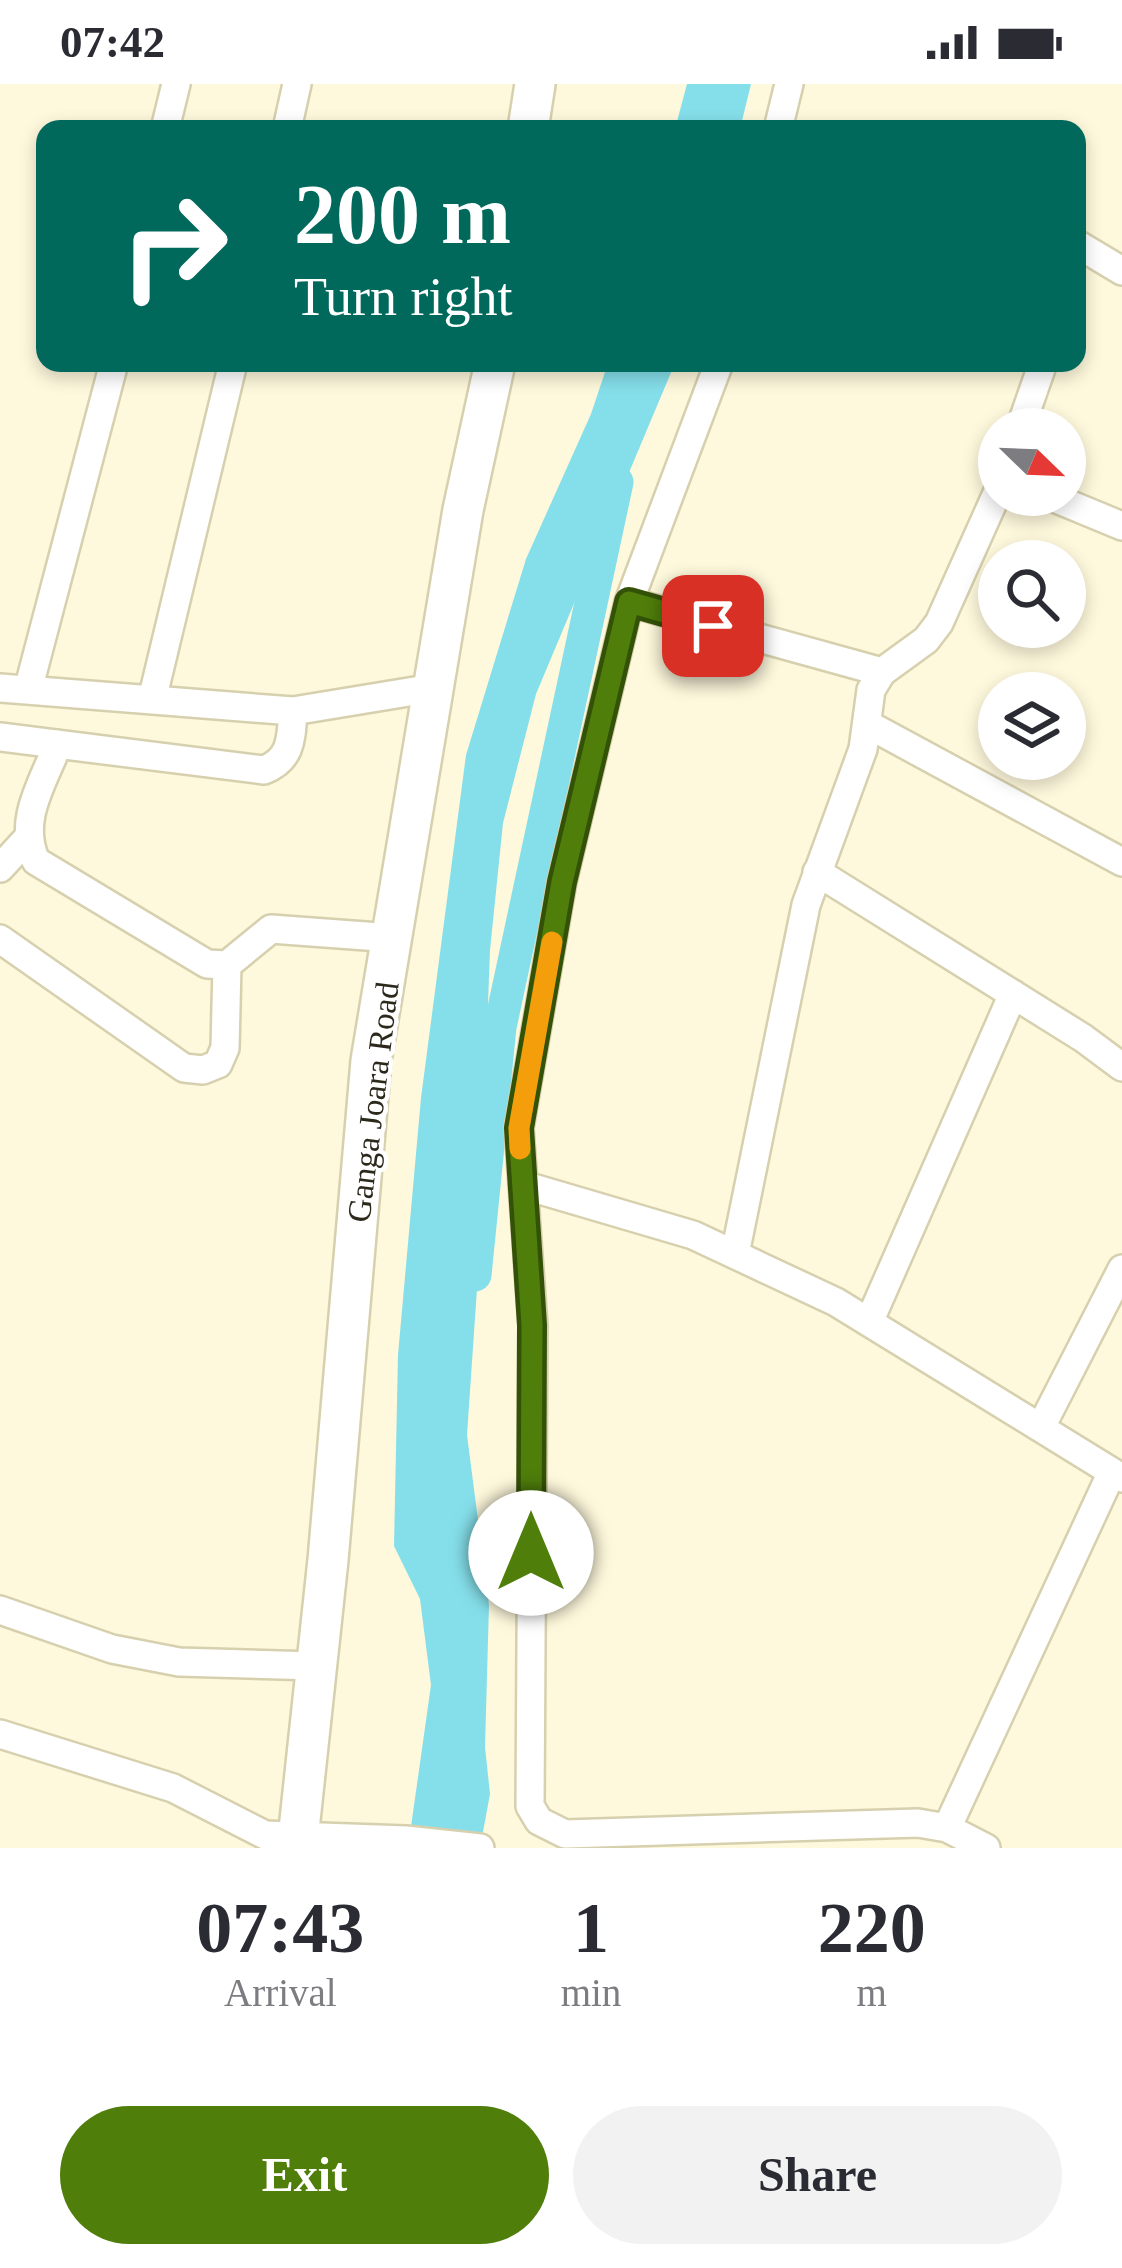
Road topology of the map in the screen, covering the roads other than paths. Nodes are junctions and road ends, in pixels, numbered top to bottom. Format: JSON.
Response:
{"nodes":[{"id":1,"x":176,"y":84,"type":"edge"},
{"id":2,"x":297,"y":84,"type":"edge"},
{"id":3,"x":535,"y":84,"type":"edge"},
{"id":4,"x":790,"y":84,"type":"edge"},
{"id":5,"x":167,"y":120,"type":"edge"},
{"id":6,"x":289,"y":120,"type":"edge"},
{"id":7,"x":529,"y":120,"type":"edge"},
{"id":8,"x":780,"y":120,"type":"edge"},
{"id":9,"x":1086,"y":254,"type":"edge"},
{"id":10,"x":1122,"y":271,"type":"edge"},
{"id":11,"x":111,"y":372,"type":"edge"},
{"id":12,"x":231,"y":372,"type":"edge"},
{"id":13,"x":493,"y":372,"type":"edge"},
{"id":14,"x":715,"y":372,"type":"edge"},
{"id":15,"x":1039,"y":372,"type":"edge"},
{"id":16,"x":1027,"y":408,"type":"edge"},
{"id":17,"x":1086,"y":511,"type":"edge"},
{"id":18,"x":987,"y":516,"type":"edge"},
{"id":19,"x":1122,"y":526,"type":"edge"},
{"id":20,"x":629,"y":602,"type":"junction"},
{"id":21,"x":882,"y":672,"type":"junction"},
{"id":22,"x":433,"y":688,"type":"junction"},
{"id":23,"x":14,"y":689,"type":"edge"},
{"id":24,"x":152,"y":700,"type":"junction"},
{"id":25,"x":293,"y":711,"type":"junction"},
{"id":26,"x":868,"y":725,"type":"junction"},
{"id":27,"x":0,"y":736,"type":"edge"},
{"id":28,"x":58,"y":744,"type":"junction"},
{"id":29,"x":26,"y":840,"type":"junction"},
{"id":30,"x":1122,"y":862,"type":"edge"},
{"id":31,"x":0,"y":868,"type":"edge"},
{"id":32,"x":817,"y":872,"type":"junction"},
{"id":33,"x":393,"y":938,"type":"junction"},
{"id":34,"x":0,"y":939,"type":"edge"},
{"id":35,"x":227,"y":965,"type":"junction"},
{"id":36,"x":1013,"y":994,"type":"junction"},
{"id":37,"x":1122,"y":1066,"type":"edge"},
{"id":38,"x":523,"y":1185,"type":"junction"},
{"id":39,"x":735,"y":1255,"type":"junction"},
{"id":40,"x":1122,"y":1269,"type":"edge"},
{"id":41,"x":870,"y":1320,"type":"junction"},
{"id":42,"x":1041,"y":1427,"type":"junction"},
{"id":43,"x":1117,"y":1475,"type":"edge"},
{"id":44,"x":0,"y":1610,"type":"edge"},
{"id":45,"x":316,"y":1666,"type":"junction"},
{"id":46,"x":0,"y":1734,"type":"edge"},
{"id":47,"x":947,"y":1828,"type":"junction"},
{"id":48,"x":550,"y":1839,"type":"edge"},
{"id":49,"x":298,"y":1842,"type":"edge"},
{"id":50,"x":480,"y":1848,"type":"edge"},
{"id":51,"x":986,"y":1848,"type":"edge"}],
"edges":[{"from":1,"to":5,"type":"street"},
{"from":2,"to":6,"type":"street"},
{"from":3,"to":7,"type":"main road"},
{"from":4,"to":8,"type":"street"},
{"from":9,"to":10,"type":"street"},
{"from":11,"to":23,"type":"street"},
{"from":12,"to":24,"type":"street"},
{"from":13,"to":22,"type":"main road","name":"Ganga Joara Road"},
{"from":14,"to":20,"type":"street"},
{"from":15,"to":16,"type":"street"},
{"from":17,"to":19,"type":"street"},
{"from":18,"to":21,"type":"street"},
{"from":20,"to":21,"type":"street"},
{"from":20,"to":38,"type":"street"},
{"from":21,"to":26,"type":"street"},
{"from":22,"to":25,"type":"street"},
{"from":22,"to":33,"type":"main road","name":"Ganga Joara Road"},
{"from":23,"to":24,"type":"street"},
{"from":24,"to":25,"type":"street"},
{"from":25,"to":28,"type":"street"},
{"from":26,"to":30,"type":"street"},
{"from":26,"to":32,"type":"street"},
{"from":27,"to":28,"type":"street"},
{"from":28,"to":29,"type":"street"},
{"from":29,"to":31,"type":"street"},
{"from":29,"to":35,"type":"street"},
{"from":32,"to":36,"type":"street"},
{"from":32,"to":39,"type":"street"},
{"from":33,"to":35,"type":"street"},
{"from":33,"to":45,"type":"main road","name":"Ganga Joara Road"},
{"from":34,"to":35,"type":"street"},
{"from":36,"to":37,"type":"street"},
{"from":36,"to":41,"type":"street"},
{"from":38,"to":39,"type":"street"},
{"from":38,"to":48,"type":"street"},
{"from":39,"to":41,"type":"street"},
{"from":40,"to":42,"type":"street"},
{"from":41,"to":42,"type":"street"},
{"from":42,"to":43,"type":"street"},
{"from":43,"to":47,"type":"street"},
{"from":44,"to":45,"type":"street"},
{"from":45,"to":49,"type":"main road","name":"Ganga Joara Road"},
{"from":46,"to":49,"type":"street"},
{"from":47,"to":48,"type":"street"},
{"from":47,"to":51,"type":"street"},
{"from":49,"to":50,"type":"street"}]}
